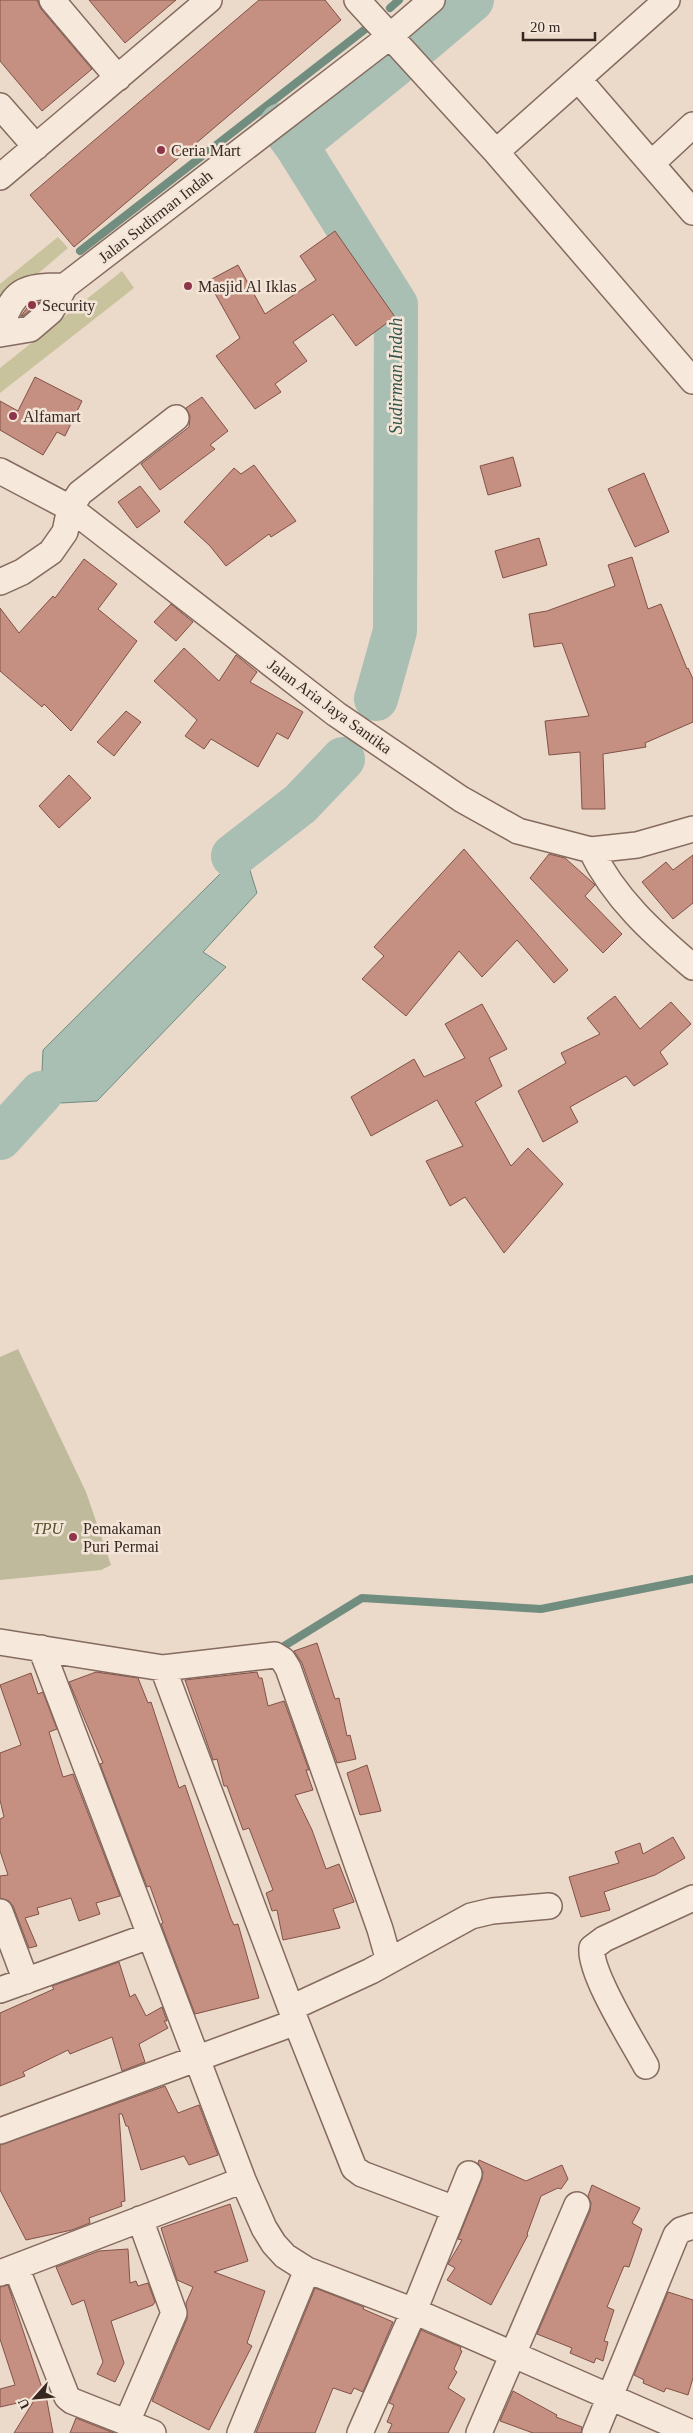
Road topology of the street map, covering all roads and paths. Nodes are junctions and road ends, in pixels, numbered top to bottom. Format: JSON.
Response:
{"nodes":[{"id":1,"x":52,"y":0,"type":"edge"},
{"id":2,"x":357,"y":0,"type":"edge"},
{"id":3,"x":432,"y":0,"type":"edge"},
{"id":4,"x":666,"y":0,"type":"edge"},
{"id":5,"x":204,"y":1,"type":"edge"},
{"id":6,"x":389,"y":37,"type":"junction"},
{"id":7,"x":118,"y":78,"type":"junction"},
{"id":8,"x":579,"y":80,"type":"junction"},
{"id":9,"x":0,"y":106,"type":"edge"},
{"id":10,"x":693,"y":126,"type":"edge"},
{"id":11,"x":36,"y":147,"type":"junction"},
{"id":12,"x":496,"y":152,"type":"junction"},
{"id":13,"x":652,"y":163,"type":"junction"},
{"id":14,"x":0,"y":176,"type":"edge"},
{"id":15,"x":693,"y":212,"type":"edge"},
{"id":16,"x":65,"y":286,"type":"junction"},
{"id":17,"x":0,"y":330,"type":"edge"},
{"id":18,"x":0,"y":334,"type":"edge"},
{"id":19,"x":693,"y":381,"type":"edge"},
{"id":20,"x":176,"y":418,"type":"dead end"},
{"id":21,"x":0,"y":471,"type":"edge"},
{"id":22,"x":70,"y":508,"type":"junction"},
{"id":23,"x":0,"y":582,"type":"edge"},
{"id":24,"x":693,"y":829,"type":"edge"},
{"id":25,"x":591,"y":850,"type":"junction"},
{"id":26,"x":693,"y":967,"type":"edge"},
{"id":27,"x":0,"y":1642,"type":"edge"},
{"id":28,"x":41,"y":1648,"type":"junction"},
{"id":29,"x":163,"y":1668,"type":"junction"},
{"id":30,"x":693,"y":1898,"type":"edge"},
{"id":31,"x":549,"y":1906,"type":"dead end"},
{"id":32,"x":0,"y":1912,"type":"edge"},
{"id":33,"x":149,"y":1936,"type":"junction"},
{"id":34,"x":389,"y":1961,"type":"junction"},
{"id":35,"x":26,"y":1981,"type":"junction"},
{"id":36,"x":0,"y":1990,"type":"edge"},
{"id":37,"x":293,"y":2015,"type":"junction"},
{"id":38,"x":196,"y":2059,"type":"junction"},
{"id":39,"x":646,"y":2066,"type":"dead end"},
{"id":40,"x":0,"y":2131,"type":"edge"},
{"id":41,"x":469,"y":2174,"type":"dead end"},
{"id":42,"x":243,"y":2180,"type":"junction"},
{"id":43,"x":577,"y":2204,"type":"dead end"},
{"id":44,"x":455,"y":2209,"type":"junction"},
{"id":45,"x":140,"y":2219,"type":"junction"},
{"id":46,"x":693,"y":2226,"type":"edge"},
{"id":47,"x":8,"y":2270,"type":"edge"},
{"id":48,"x":307,"y":2270,"type":"junction"},
{"id":49,"x":414,"y":2311,"type":"junction"},
{"id":50,"x":513,"y":2354,"type":"junction"},
{"id":51,"x":611,"y":2397,"type":"junction"},
{"id":52,"x":127,"y":2422,"type":"junction"},
{"id":53,"x":153,"y":2433,"type":"edge"},
{"id":54,"x":240,"y":2433,"type":"edge"},
{"id":55,"x":360,"y":2433,"type":"edge"},
{"id":56,"x":479,"y":2433,"type":"edge"},
{"id":57,"x":595,"y":2433,"type":"edge"},
{"id":58,"x":692,"y":2433,"type":"edge"}],
"edges":[{"from":1,"to":7,"type":"street"},
{"from":2,"to":6,"type":"street"},
{"from":3,"to":6,"type":"street","name":"Jalan Sudirman Indah"},
{"from":4,"to":8,"type":"street"},
{"from":5,"to":7,"type":"street"},
{"from":6,"to":12,"type":"street"},
{"from":6,"to":16,"type":"street","name":"Jalan Sudirman Indah"},
{"from":7,"to":11,"type":"street"},
{"from":8,"to":12,"type":"street"},
{"from":8,"to":13,"type":"street"},
{"from":9,"to":11,"type":"street"},
{"from":10,"to":13,"type":"street"},
{"from":11,"to":14,"type":"street"},
{"from":12,"to":19,"type":"street"},
{"from":13,"to":15,"type":"street"},
{"from":16,"to":17,"type":"street"},
{"from":16,"to":18,"type":"street","name":"Jalan Sudirman Indah"},
{"from":20,"to":22,"type":"street"},
{"from":21,"to":22,"type":"street","name":"Jalan Aria Jaya Santika"},
{"from":22,"to":23,"type":"street"},
{"from":22,"to":25,"type":"street","name":"Jalan Aria Jaya Santika"},
{"from":24,"to":25,"type":"street","name":"Jalan Aria Jaya Santika"},
{"from":25,"to":26,"type":"street"},
{"from":27,"to":28,"type":"street"},
{"from":28,"to":29,"type":"street"},
{"from":28,"to":33,"type":"street"},
{"from":29,"to":34,"type":"street"},
{"from":29,"to":37,"type":"street"},
{"from":30,"to":39,"type":"street"},
{"from":31,"to":34,"type":"street"},
{"from":32,"to":35,"type":"street"},
{"from":33,"to":35,"type":"street"},
{"from":33,"to":38,"type":"street"},
{"from":34,"to":37,"type":"street"},
{"from":35,"to":36,"type":"street"},
{"from":37,"to":38,"type":"street"},
{"from":37,"to":44,"type":"street"},
{"from":38,"to":40,"type":"street"},
{"from":38,"to":42,"type":"street"},
{"from":41,"to":44,"type":"street"},
{"from":42,"to":45,"type":"street"},
{"from":42,"to":48,"type":"street"},
{"from":43,"to":50,"type":"street"},
{"from":44,"to":49,"type":"street"},
{"from":45,"to":47,"type":"street"},
{"from":45,"to":52,"type":"street"},
{"from":46,"to":51,"type":"street"},
{"from":47,"to":52,"type":"street"},
{"from":48,"to":49,"type":"street"},
{"from":48,"to":54,"type":"street"},
{"from":49,"to":50,"type":"street"},
{"from":49,"to":55,"type":"street"},
{"from":50,"to":51,"type":"street"},
{"from":50,"to":56,"type":"street"},
{"from":51,"to":57,"type":"street"},
{"from":51,"to":58,"type":"street"},
{"from":52,"to":53,"type":"street"}]}
